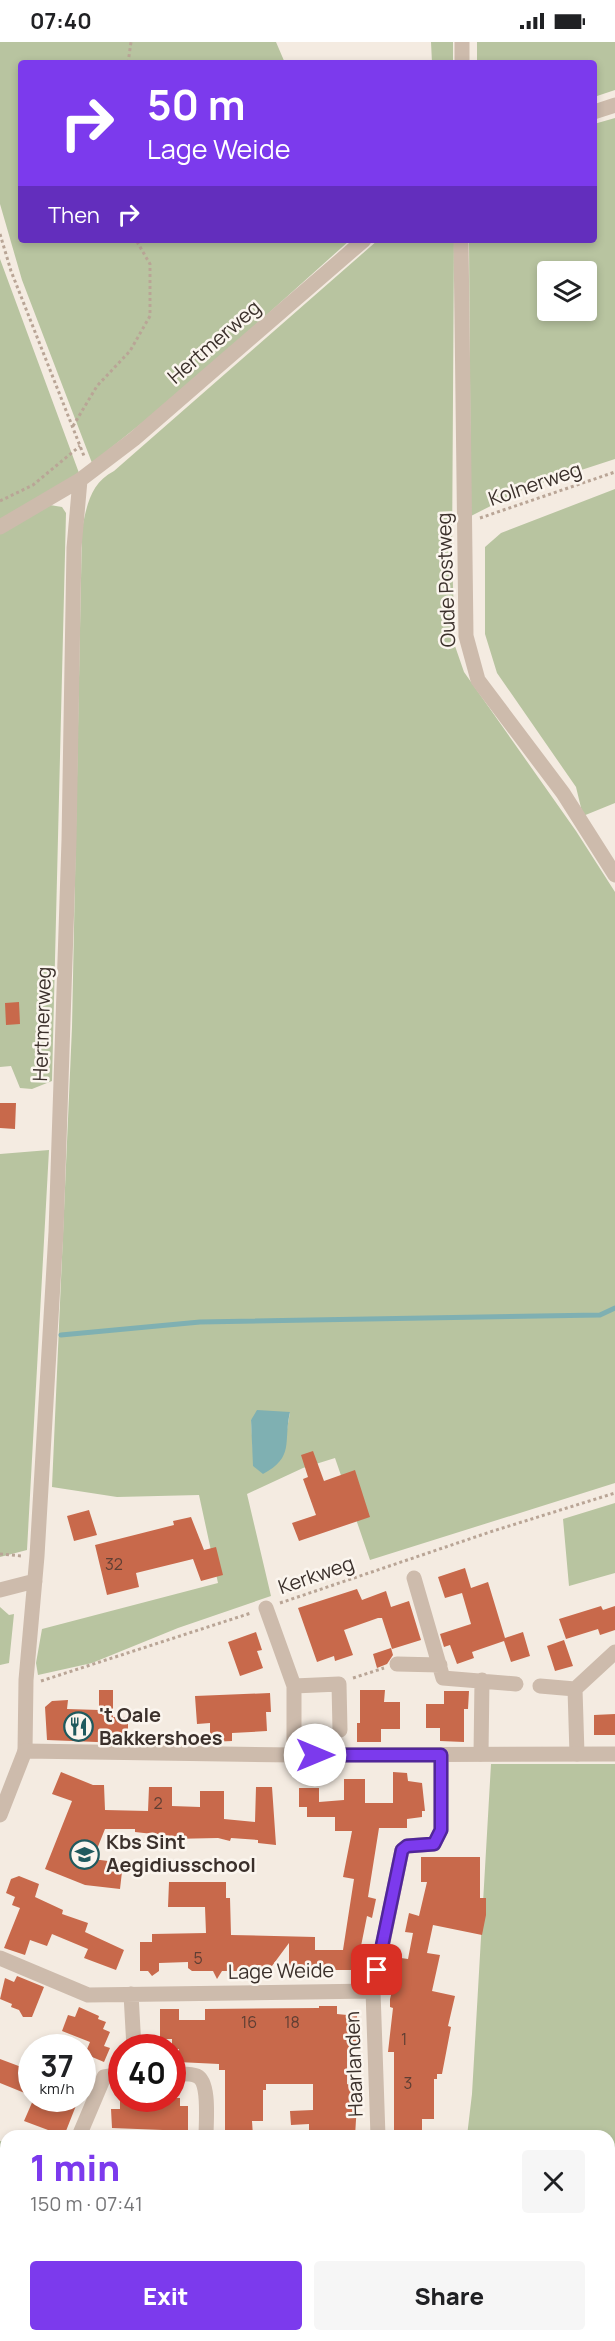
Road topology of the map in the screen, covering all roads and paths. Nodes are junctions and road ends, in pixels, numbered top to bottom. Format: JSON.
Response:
{"nodes":[{"id":1,"x":131,"y":42,"type":"edge"},
{"id":2,"x":462,"y":42,"type":"edge"},
{"id":3,"x":128,"y":60,"type":"edge"},
{"id":4,"x":462,"y":60,"type":"edge"},
{"id":5,"x":615,"y":105,"type":"edge"},
{"id":6,"x":597,"y":111,"type":"edge"},
{"id":7,"x":0,"y":234,"type":"edge"},
{"id":8,"x":138,"y":243,"type":"edge"},
{"id":9,"x":361,"y":243,"type":"edge"},
{"id":10,"x":461,"y":243,"type":"edge"},
{"id":11,"x":73,"y":426,"type":"junction"},
{"id":12,"x":80,"y":446,"type":"junction"},
{"id":13,"x":615,"y":472,"type":"edge"},
{"id":14,"x":85,"y":476,"type":"junction"},
{"id":15,"x":0,"y":501,"type":"edge"},
{"id":16,"x":464,"y":524,"type":"junction"},
{"id":17,"x":0,"y":527,"type":"edge"},
{"id":18,"x":615,"y":874,"type":"edge"},
{"id":19,"x":615,"y":1493,"type":"edge"},
{"id":20,"x":0,"y":1554,"type":"edge"},
{"id":21,"x":37,"y":1556,"type":"junction"},
{"id":22,"x":414,"y":1578,"type":"dead end"},
{"id":23,"x":35,"y":1581,"type":"junction"},
{"id":24,"x":0,"y":1590,"type":"edge"},
{"id":25,"x":266,"y":1608,"type":"junction"},
{"id":26,"x":615,"y":1652,"type":"edge"},
{"id":27,"x":397,"y":1664,"type":"joint"},
{"id":28,"x":440,"y":1665,"type":"junction"},
{"id":29,"x":26,"y":1680,"type":"junction"},
{"id":30,"x":482,"y":1680,"type":"junction"},
{"id":31,"x":339,"y":1684,"type":"junction"},
{"id":32,"x":516,"y":1684,"type":"dead end"},
{"id":33,"x":294,"y":1686,"type":"junction"},
{"id":34,"x":540,"y":1686,"type":"dead end"},
{"id":35,"x":575,"y":1689,"type":"junction"},
{"id":36,"x":340,"y":1730,"type":"dead end"},
{"id":37,"x":25,"y":1751,"type":"junction"},
{"id":38,"x":481,"y":1754,"type":"junction"},
{"id":39,"x":577,"y":1754,"type":"junction"},
{"id":40,"x":615,"y":1754,"type":"edge"},
{"id":41,"x":294,"y":1755,"type":"junction"},
{"id":42,"x":441,"y":1755,"type":"junction"},
{"id":43,"x":0,"y":1815,"type":"edge"},
{"id":44,"x":0,"y":1958,"type":"edge"},
{"id":45,"x":373,"y":1991,"type":"junction"},
{"id":46,"x":131,"y":1994,"type":"junction"},
{"id":47,"x":133,"y":2034,"type":"edge"},
{"id":48,"x":186,"y":2075,"type":"edge"},
{"id":49,"x":108,"y":2076,"type":"edge"},
{"id":50,"x":82,"y":2130,"type":"edge"},
{"id":51,"x":206,"y":2130,"type":"edge"},
{"id":52,"x":378,"y":2130,"type":"edge"}],
"edges":[{"from":1,"to":3,"type":"path"},
{"from":2,"to":4,"type":"street"},
{"from":5,"to":6,"type":"street"},
{"from":7,"to":11,"type":"path"},
{"from":8,"to":11,"type":"path"},
{"from":9,"to":14,"type":"street","name":"Hertmerweg"},
{"from":10,"to":16,"type":"street","name":"Oude Postweg"},
{"from":11,"to":12,"type":"path"},
{"from":12,"to":14,"type":"path"},
{"from":12,"to":15,"type":"path"},
{"from":13,"to":16,"type":"path","name":"Kolnerweg"},
{"from":14,"to":17,"type":"street"},
{"from":14,"to":21,"type":"street","name":"Hertmerweg"},
{"from":16,"to":18,"type":"street","name":"Oude Postweg"},
{"from":19,"to":25,"type":"path","name":"Kerkweg"},
{"from":20,"to":21,"type":"path"},
{"from":21,"to":23,"type":"street","name":"Hertmerweg"},
{"from":22,"to":28,"type":"street"},
{"from":23,"to":24,"type":"street"},
{"from":23,"to":29,"type":"street","name":"Hertmerweg"},
{"from":25,"to":29,"type":"path","name":"Kerkweg"},
{"from":25,"to":33,"type":"street"},
{"from":26,"to":35,"type":"street"},
{"from":27,"to":28,"type":"street"},
{"from":27,"to":31,"type":"path"},
{"from":28,"to":30,"type":"street"},
{"from":29,"to":37,"type":"street","name":"Hertmerweg"},
{"from":30,"to":32,"type":"street"},
{"from":30,"to":38,"type":"street"},
{"from":31,"to":33,"type":"street"},
{"from":31,"to":36,"type":"street"},
{"from":33,"to":41,"type":"street"},
{"from":34,"to":35,"type":"street"},
{"from":35,"to":39,"type":"street"},
{"from":37,"to":41,"type":"street"},
{"from":37,"to":43,"type":"street","name":"Hertmerweg"},
{"from":38,"to":39,"type":"street"},
{"from":38,"to":42,"type":"street"},
{"from":39,"to":40,"type":"street"},
{"from":41,"to":42,"type":"street"},
{"from":42,"to":45,"type":"street"},
{"from":44,"to":46,"type":"street","name":"Lage Weide"},
{"from":45,"to":46,"type":"street","name":"Lage Weide"},
{"from":45,"to":52,"type":"street","name":"Haarlanden"},
{"from":46,"to":47,"type":"street"},
{"from":48,"to":51,"type":"street"},
{"from":49,"to":50,"type":"street"}]}
